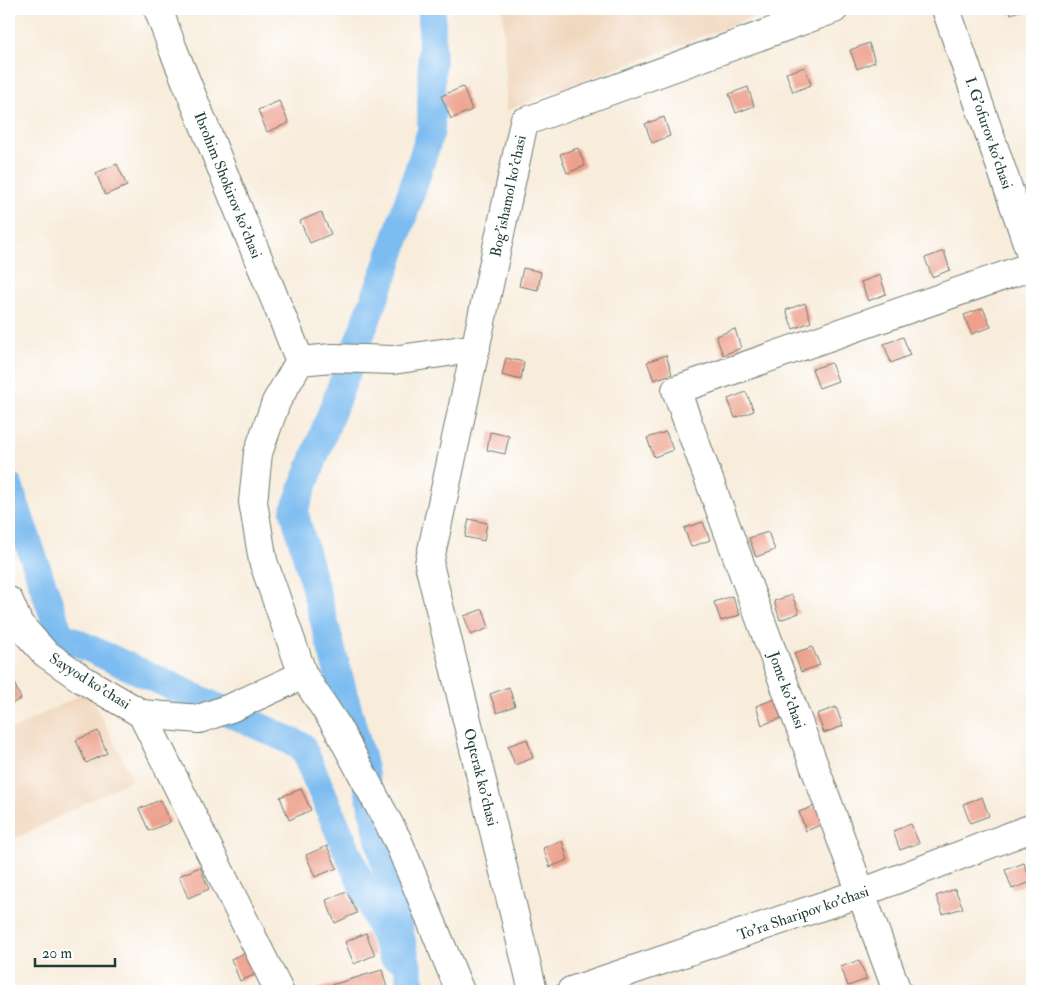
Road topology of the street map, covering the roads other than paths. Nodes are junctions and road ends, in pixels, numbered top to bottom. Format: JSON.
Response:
{"nodes":[{"id":1,"x":158,"y":9,"type":"edge"},
{"id":2,"x":834,"y":9,"type":"edge"},
{"id":3,"x":946,"y":9,"type":"edge"},
{"id":4,"x":1032,"y":257,"type":"edge"},
{"id":5,"x":1032,"y":266,"type":"edge"},
{"id":6,"x":476,"y":348,"type":"junction"},
{"id":7,"x":300,"y":361,"type":"junction"},
{"id":8,"x":429,"y":564,"type":"joint"},
{"id":9,"x":9,"y":601,"type":"edge"},
{"id":10,"x":303,"y":675,"type":"junction"},
{"id":11,"x":142,"y":714,"type":"junction"},
{"id":12,"x":1032,"y":828,"type":"edge"},
{"id":13,"x":861,"y":893,"type":"junction"},
{"id":14,"x":279,"y":991,"type":"edge"},
{"id":15,"x":460,"y":991,"type":"edge"},
{"id":16,"x":533,"y":991,"type":"edge"},
{"id":17,"x":571,"y":991,"type":"edge"},
{"id":18,"x":897,"y":991,"type":"edge"}],
"edges":[{"from":1,"to":7,"type":"street","name":"Ibrohim Shokirov ko'chasi"},
{"from":2,"to":6,"type":"street","name":"Bog'ishamol ko'chasi"},
{"from":3,"to":4,"type":"street","name":"I. G'ofurov ko'chasi"},
{"from":5,"to":13,"type":"street","name":"Jome ko'chasi"},
{"from":6,"to":7,"type":"street"},
{"from":6,"to":8,"type":"street","name":"Bog'ishamol ko'chasi"},
{"from":7,"to":10,"type":"street"},
{"from":8,"to":16,"type":"street","name":"Oqterak ko'chasi"},
{"from":9,"to":11,"type":"street","name":"Sayyod ko'chasi"},
{"from":10,"to":11,"type":"street","name":"Sayyod ko'chasi"},
{"from":10,"to":15,"type":"street"},
{"from":11,"to":14,"type":"street"},
{"from":12,"to":13,"type":"street","name":"To'ra Sharipov ko'chasi"},
{"from":13,"to":17,"type":"street","name":"To'ra Sharipov ko'chasi"},
{"from":13,"to":18,"type":"street","name":"Jome ko'chasi"}]}
